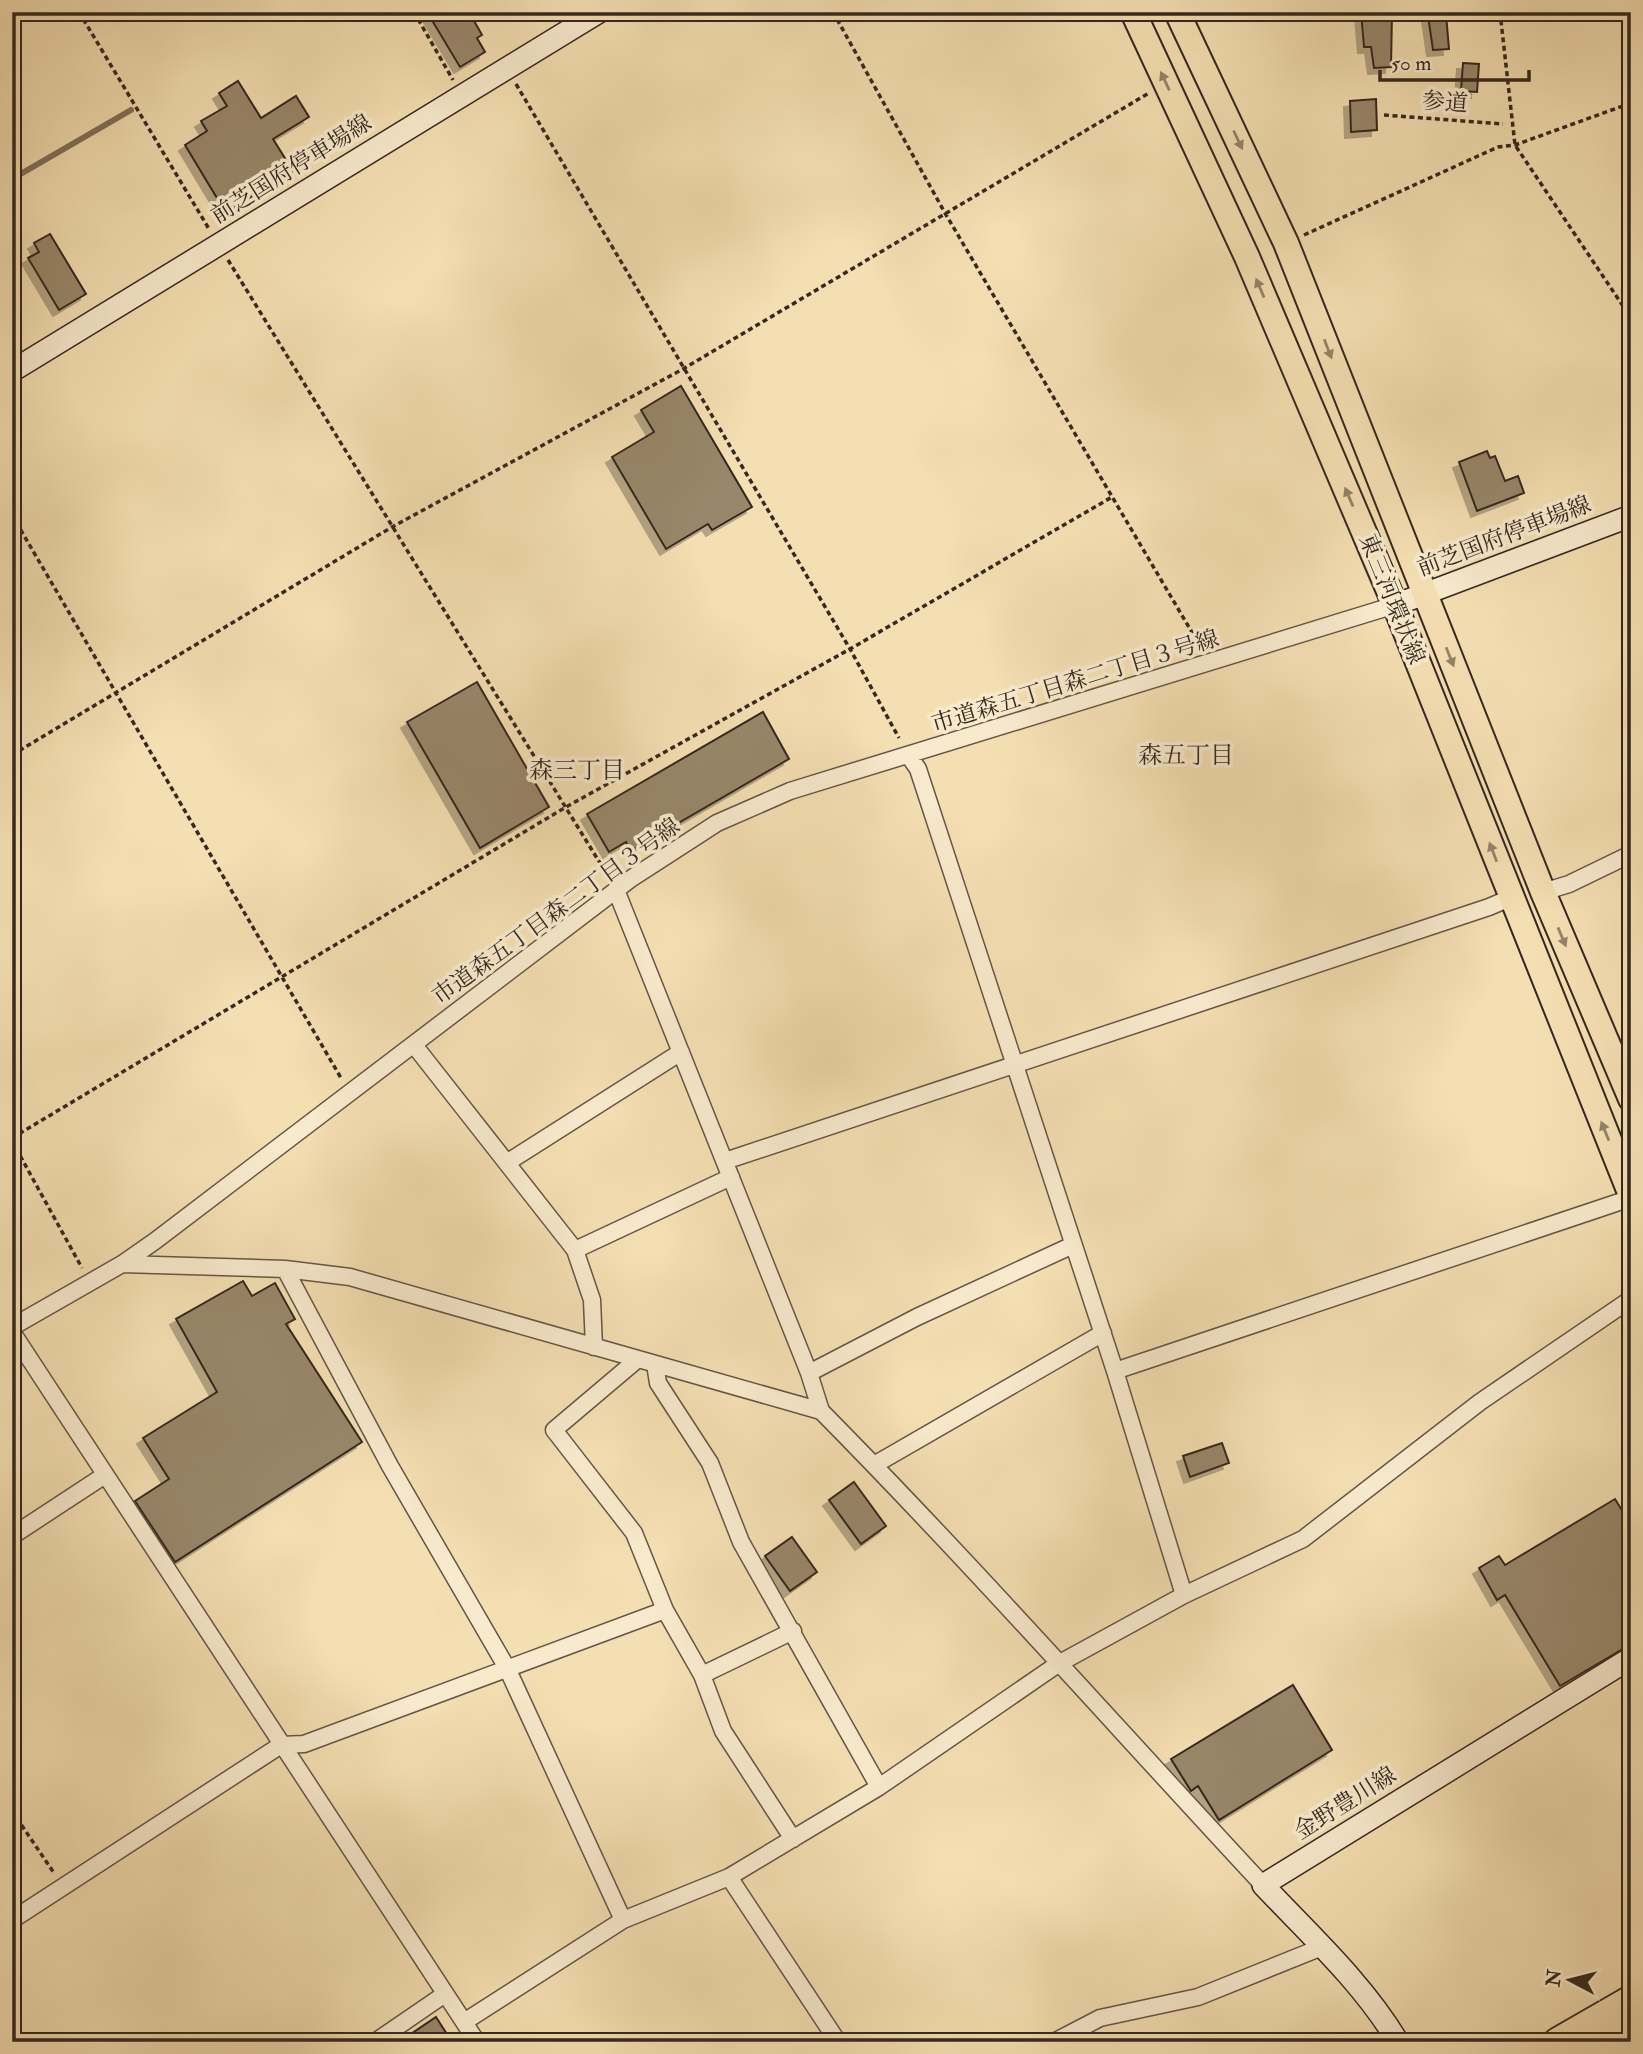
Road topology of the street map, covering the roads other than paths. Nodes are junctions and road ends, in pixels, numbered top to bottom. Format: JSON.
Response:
{"nodes":[{"id":1,"x":599,"y":12,"type":"edge"},
{"id":2,"x":1133,"y":12,"type":"edge"},
{"id":3,"x":1177,"y":12,"type":"edge"},
{"id":4,"x":12,"y":371,"type":"edge"},
{"id":5,"x":1631,"y":516,"type":"edge"},
{"id":6,"x":1424,"y":594,"type":"junction"},
{"id":7,"x":1395,"y":605,"type":"junction"},
{"id":8,"x":909,"y":756,"type":"junction"},
{"id":9,"x":1631,"y":854,"type":"edge"},
{"id":10,"x":616,"y":890,"type":"junction"},
{"id":11,"x":1543,"y":892,"type":"junction"},
{"id":12,"x":1510,"y":898,"type":"junction"},
{"id":13,"x":414,"y":1045,"type":"junction"},
{"id":14,"x":681,"y":1052,"type":"junction"},
{"id":15,"x":1012,"y":1063,"type":"junction"},
{"id":16,"x":1631,"y":1099,"type":"edge"},
{"id":17,"x":725,"y":1161,"type":"junction"},
{"id":18,"x":508,"y":1163,"type":"junction"},
{"id":19,"x":731,"y":1177,"type":"junction"},
{"id":20,"x":1631,"y":1196,"type":"edge"},
{"id":21,"x":1073,"y":1245,"type":"junction"},
{"id":22,"x":575,"y":1250,"type":"junction"},
{"id":23,"x":122,"y":1264,"type":"junction"},
{"id":24,"x":285,"y":1269,"type":"junction"},
{"id":25,"x":1631,"y":1299,"type":"edge"},
{"id":26,"x":12,"y":1329,"type":"edge"},
{"id":27,"x":1102,"y":1333,"type":"junction"},
{"id":28,"x":594,"y":1347,"type":"junction"},
{"id":29,"x":638,"y":1359,"type":"junction"},
{"id":30,"x":655,"y":1364,"type":"junction"},
{"id":31,"x":1115,"y":1371,"type":"junction"},
{"id":32,"x":809,"y":1373,"type":"junction"},
{"id":33,"x":821,"y":1411,"type":"junction"},
{"id":34,"x":874,"y":1465,"type":"junction"},
{"id":35,"x":105,"y":1475,"type":"junction"},
{"id":36,"x":12,"y":1536,"type":"edge"},
{"id":37,"x":1184,"y":1595,"type":"junction"},
{"id":38,"x":665,"y":1610,"type":"junction"},
{"id":39,"x":793,"y":1630,"type":"junction"},
{"id":40,"x":1631,"y":1658,"type":"edge"},
{"id":41,"x":1058,"y":1664,"type":"junction"},
{"id":42,"x":507,"y":1668,"type":"junction"},
{"id":43,"x":702,"y":1675,"type":"junction"},
{"id":44,"x":281,"y":1745,"type":"junction"},
{"id":45,"x":879,"y":1787,"type":"junction"},
{"id":46,"x":793,"y":1839,"type":"junction"},
{"id":47,"x":729,"y":1877,"type":"junction"},
{"id":48,"x":1262,"y":1885,"type":"junction"},
{"id":49,"x":12,"y":1920,"type":"edge"},
{"id":50,"x":623,"y":1920,"type":"junction"},
{"id":51,"x":1322,"y":1947,"type":"junction"},
{"id":52,"x":445,"y":1994,"type":"junction"},
{"id":53,"x":1631,"y":2000,"type":"edge"},
{"id":54,"x":464,"y":2022,"type":"junction"},
{"id":55,"x":1631,"y":2024,"type":"edge"},
{"id":56,"x":1631,"y":2036,"type":"edge"},
{"id":57,"x":375,"y":2042,"type":"edge"},
{"id":58,"x":477,"y":2042,"type":"edge"},
{"id":59,"x":838,"y":2042,"type":"edge"},
{"id":60,"x":1054,"y":2042,"type":"edge"},
{"id":61,"x":1398,"y":2042,"type":"edge"},
{"id":62,"x":1558,"y":2042,"type":"edge"},
{"id":63,"x":1604,"y":2042,"type":"edge"},
{"id":64,"x":1622,"y":2042,"type":"edge"}],
"edges":[{"from":1,"to":4,"type":"main road","name":"前芝国府停車場線"},
{"from":7,"to":2,"type":"main road","name":"東三河環状線","one_way":true},
{"from":3,"to":6,"type":"main road","name":"東三河環状線","one_way":true},
{"from":5,"to":6,"type":"main road","name":"前芝国府停車場線"},
{"from":6,"to":7,"type":"main road","name":"前芝国府停車場線"},
{"from":6,"to":11,"type":"main road","name":"東三河環状線","one_way":true},
{"from":7,"to":8,"type":"street","name":"市道森五丁目森二丁目３号線"},
{"from":12,"to":7,"type":"main road","name":"東三河環状線","one_way":true},
{"from":8,"to":10,"type":"street","name":"市道森五丁目森二丁目３号線"},
{"from":8,"to":15,"type":"street"},
{"from":9,"to":11,"type":"street"},
{"from":10,"to":13,"type":"street","name":"市道森五丁目森二丁目３号線"},
{"from":10,"to":14,"type":"street"},
{"from":11,"to":16,"type":"main road","name":"東三河環状線","one_way":true},
{"from":12,"to":15,"type":"street"},
{"from":20,"to":12,"type":"main road","name":"東三河環状線","one_way":true},
{"from":13,"to":18,"type":"street"},
{"from":13,"to":23,"type":"street","name":"市道森五丁目森二丁目３号線"},
{"from":14,"to":17,"type":"street"},
{"from":14,"to":18,"type":"street"},
{"from":15,"to":17,"type":"street"},
{"from":15,"to":21,"type":"street"},
{"from":17,"to":19,"type":"street"},
{"from":18,"to":22,"type":"street"},
{"from":19,"to":22,"type":"street"},
{"from":19,"to":32,"type":"street"},
{"from":20,"to":31,"type":"street"},
{"from":21,"to":27,"type":"street"},
{"from":21,"to":32,"type":"street"},
{"from":22,"to":28,"type":"street"},
{"from":23,"to":24,"type":"street"},
{"from":23,"to":26,"type":"street","name":"市道森五丁目森二丁目３号線"},
{"from":24,"to":28,"type":"street"},
{"from":24,"to":42,"type":"street"},
{"from":25,"to":37,"type":"street"},
{"from":26,"to":35,"type":"street"},
{"from":27,"to":31,"type":"street"},
{"from":27,"to":34,"type":"street"},
{"from":28,"to":29,"type":"street"},
{"from":29,"to":30,"type":"street"},
{"from":29,"to":38,"type":"street"},
{"from":30,"to":33,"type":"street"},
{"from":30,"to":39,"type":"street"},
{"from":31,"to":37,"type":"street"},
{"from":32,"to":33,"type":"street"},
{"from":33,"to":34,"type":"street"},
{"from":34,"to":41,"type":"street"},
{"from":35,"to":36,"type":"street"},
{"from":35,"to":44,"type":"street"},
{"from":37,"to":41,"type":"street"},
{"from":38,"to":42,"type":"street"},
{"from":38,"to":43,"type":"street"},
{"from":39,"to":43,"type":"street"},
{"from":39,"to":45,"type":"street"},
{"from":40,"to":48,"type":"main road","name":"金野豊川線"},
{"from":41,"to":45,"type":"street"},
{"from":41,"to":48,"type":"street"},
{"from":42,"to":44,"type":"street"},
{"from":42,"to":50,"type":"street"},
{"from":43,"to":46,"type":"street"},
{"from":44,"to":49,"type":"street"},
{"from":44,"to":52,"type":"street"},
{"from":45,"to":46,"type":"street"},
{"from":46,"to":47,"type":"street"},
{"from":47,"to":50,"type":"street"},
{"from":47,"to":59,"type":"street"},
{"from":48,"to":51,"type":"main road"},
{"from":50,"to":54,"type":"street"},
{"from":51,"to":60,"type":"street"},
{"from":51,"to":61,"type":"main road"},
{"from":52,"to":54,"type":"street"},
{"from":52,"to":57,"type":"street"},
{"from":53,"to":62,"type":"highway"},
{"from":54,"to":58,"type":"street"},
{"from":55,"to":63,"type":"highway"},
{"from":56,"to":64,"type":"highway"}]}
